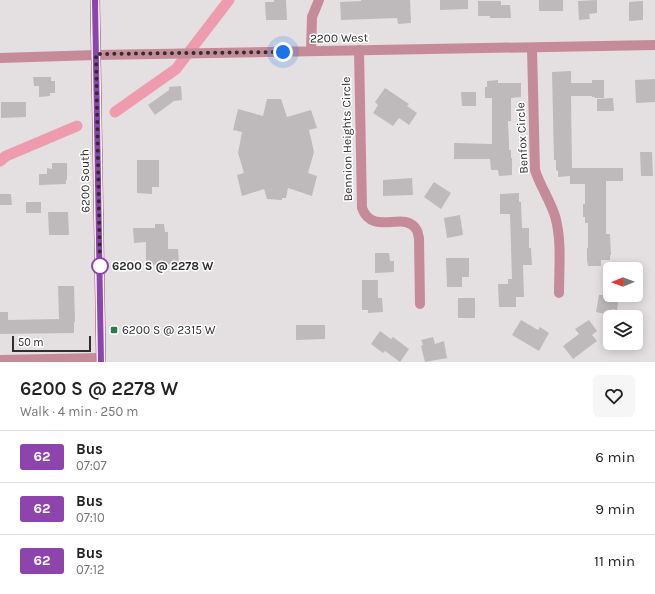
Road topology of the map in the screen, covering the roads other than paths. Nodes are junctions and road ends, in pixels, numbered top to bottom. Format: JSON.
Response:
{"nodes":[{"id":1,"x":95,"y":0,"type":"edge"},
{"id":2,"x":319,"y":0,"type":"edge"},
{"id":3,"x":655,"y":45,"type":"edge"},
{"id":4,"x":532,"y":48,"type":"junction"},
{"id":5,"x":359,"y":50,"type":"junction"},
{"id":6,"x":311,"y":51,"type":"junction"},
{"id":7,"x":96,"y":54,"type":"junction"},
{"id":8,"x":0,"y":58,"type":"edge"},
{"id":9,"x":559,"y":293,"type":"dead end"},
{"id":10,"x":420,"y":304,"type":"dead end"},
{"id":11,"x":0,"y":360,"type":"edge"},
{"id":12,"x":101,"y":360,"type":"edge"}],
"edges":[{"from":1,"to":7,"type":"main road","name":"6200 South"},
{"from":2,"to":6,"type":"street"},
{"from":3,"to":4,"type":"street","name":"2200 West"},
{"from":4,"to":5,"type":"street","name":"2200 West"},
{"from":4,"to":9,"type":"street","name":"Benfox Circle"},
{"from":5,"to":6,"type":"street","name":"2200 West"},
{"from":5,"to":10,"type":"street","name":"Bennion Heights Circle"},
{"from":6,"to":7,"type":"street","name":"2200 West"},
{"from":7,"to":8,"type":"street","name":"2200 West"},
{"from":7,"to":12,"type":"main road","name":"6200 South"},
{"from":11,"to":12,"type":"street"}]}
